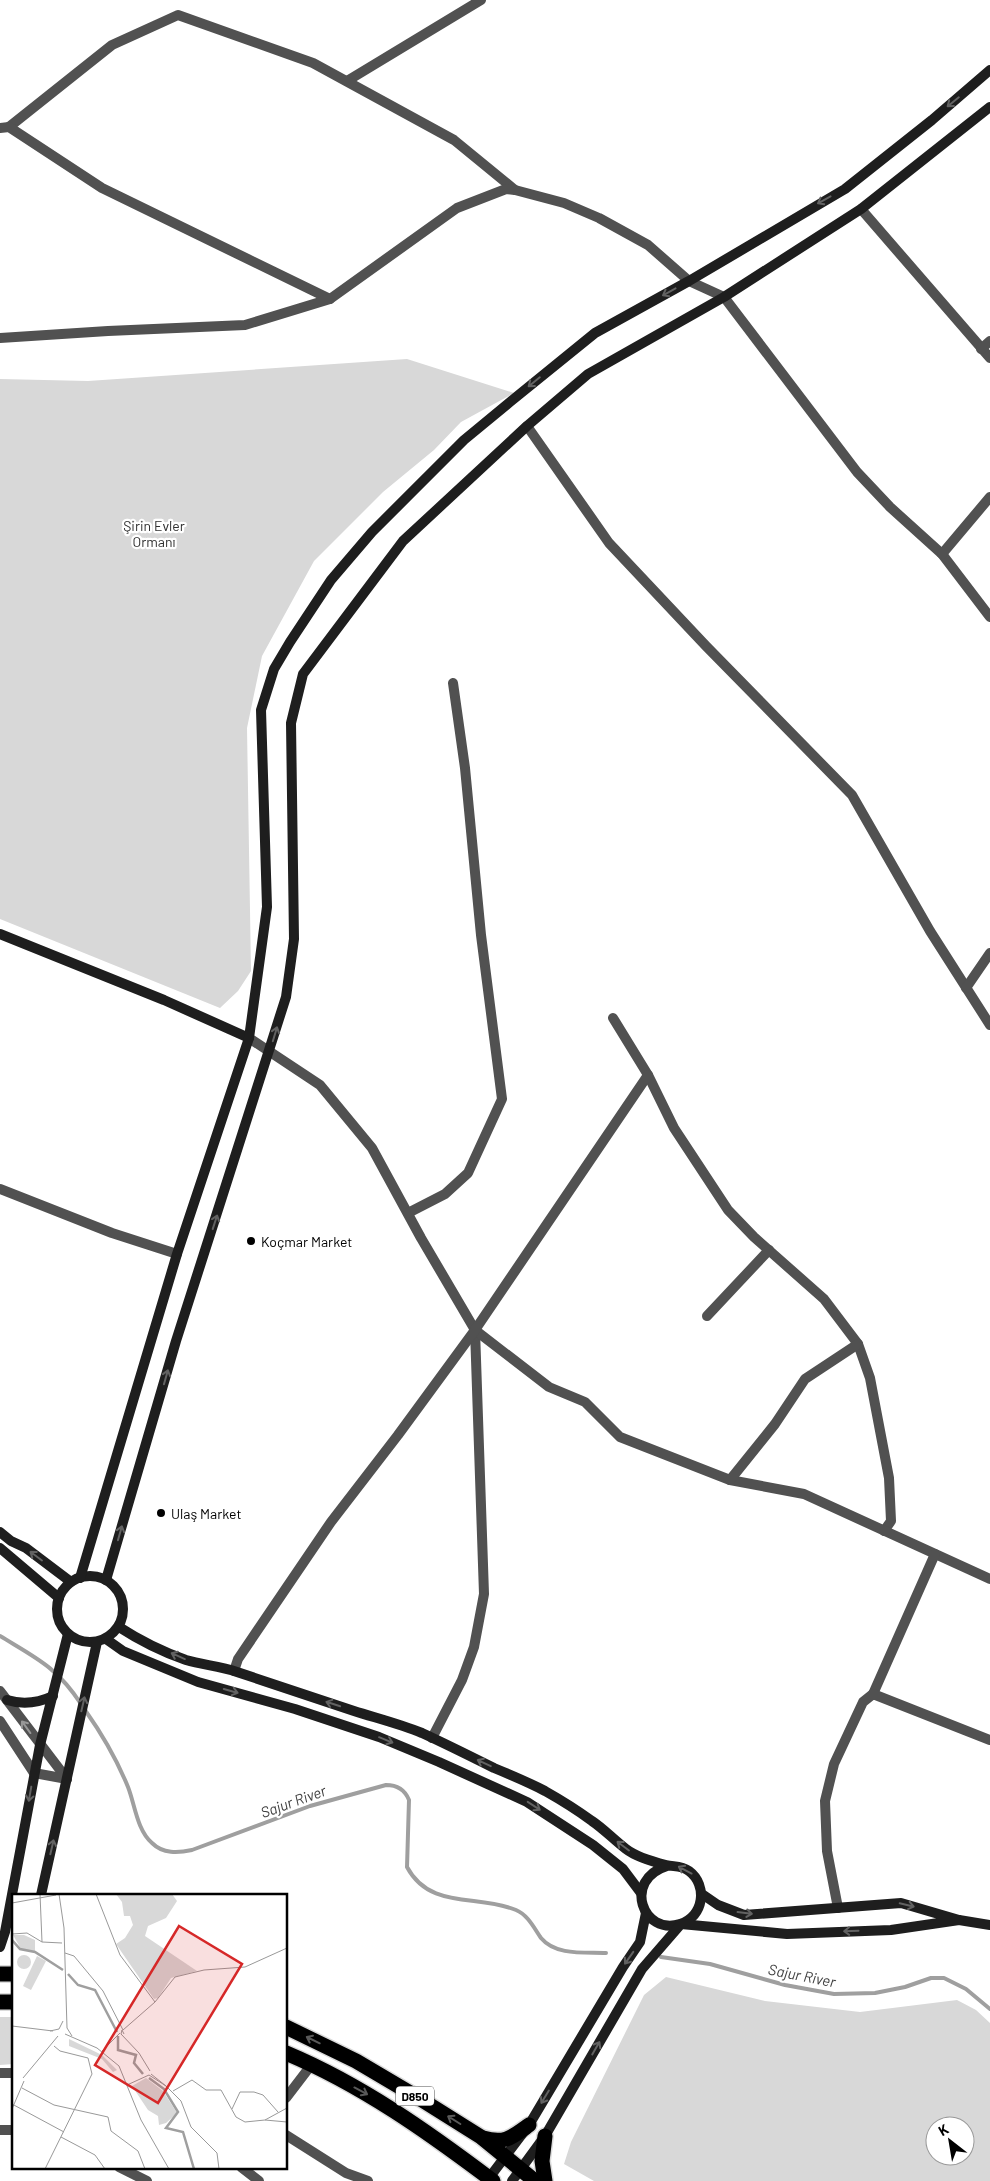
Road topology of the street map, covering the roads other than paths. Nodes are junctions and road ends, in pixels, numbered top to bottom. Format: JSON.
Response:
{"nodes":[{"id":1,"x":481,"y":0,"type":"edge"},
{"id":2,"x":990,"y":70,"type":"edge"},
{"id":3,"x":347,"y":81,"type":"junction"},
{"id":4,"x":990,"y":107,"type":"edge"},
{"id":5,"x":5,"y":127,"type":"edge"},
{"id":6,"x":515,"y":190,"type":"junction"},
{"id":7,"x":861,"y":209,"type":"junction"},
{"id":8,"x":689,"y":281,"type":"junction"},
{"id":9,"x":724,"y":297,"type":"junction"},
{"id":10,"x":330,"y":298,"type":"junction"},
{"id":11,"x":0,"y":338,"type":"edge"},
{"id":12,"x":990,"y":341,"type":"edge"},
{"id":13,"x":981,"y":349,"type":"junction"},
{"id":14,"x":990,"y":358,"type":"edge"},
{"id":15,"x":527,"y":426,"type":"junction"},
{"id":16,"x":990,"y":497,"type":"edge"},
{"id":17,"x":942,"y":554,"type":"junction"},
{"id":18,"x":990,"y":617,"type":"edge"},
{"id":19,"x":453,"y":683,"type":"dead end"},
{"id":20,"x":0,"y":934,"type":"edge"},
{"id":21,"x":990,"y":953,"type":"edge"},
{"id":22,"x":966,"y":988,"type":"junction"},
{"id":23,"x":613,"y":1018,"type":"dead end"},
{"id":24,"x":990,"y":1024,"type":"edge"},
{"id":25,"x":249,"y":1038,"type":"junction"},
{"id":26,"x":269,"y":1052,"type":"junction"},
{"id":27,"x":648,"y":1075,"type":"junction"},
{"id":28,"x":0,"y":1189,"type":"edge"},
{"id":29,"x":408,"y":1213,"type":"junction"},
{"id":30,"x":769,"y":1250,"type":"junction"},
{"id":31,"x":177,"y":1254,"type":"junction"},
{"id":32,"x":707,"y":1316,"type":"dead end"},
{"id":33,"x":475,"y":1330,"type":"junction"},
{"id":34,"x":858,"y":1344,"type":"junction"},
{"id":35,"x":730,"y":1480,"type":"junction"},
{"id":36,"x":884,"y":1531,"type":"junction"},
{"id":37,"x":0,"y":1532,"type":"edge"},
{"id":38,"x":0,"y":1548,"type":"edge"},
{"id":39,"x":935,"y":1554,"type":"junction"},
{"id":40,"x":990,"y":1579,"type":"edge"},
{"id":41,"x":76,"y":1580,"type":"junction"},
{"id":42,"x":106,"y":1580,"type":"junction"},
{"id":43,"x":59,"y":1598,"type":"junction"},
{"id":44,"x":118,"y":1627,"type":"junction"},
{"id":45,"x":68,"y":1634,"type":"junction"},
{"id":46,"x":101,"y":1640,"type":"junction"},
{"id":47,"x":234,"y":1671,"type":"junction"},
{"id":48,"x":0,"y":1691,"type":"edge"},
{"id":49,"x":873,"y":1694,"type":"junction"},
{"id":50,"x":53,"y":1696,"type":"junction"},
{"id":51,"x":7,"y":1700,"type":"junction"},
{"id":52,"x":0,"y":1721,"type":"edge"},
{"id":53,"x":432,"y":1738,"type":"junction"},
{"id":54,"x":990,"y":1740,"type":"edge"},
{"id":55,"x":40,"y":1745,"type":"junction"},
{"id":56,"x":34,"y":1773,"type":"junction"},
{"id":57,"x":66,"y":1779,"type":"junction"},
{"id":58,"x":667,"y":1866,"type":"junction"},
{"id":59,"x":41,"y":1894,"type":"edge"},
{"id":60,"x":641,"y":1894,"type":"junction"},
{"id":61,"x":702,"y":1894,"type":"junction"},
{"id":62,"x":838,"y":1908,"type":"junction"},
{"id":63,"x":646,"y":1913,"type":"junction"},
{"id":64,"x":959,"y":1920,"type":"junction"},
{"id":65,"x":681,"y":1924,"type":"junction"},
{"id":66,"x":990,"y":1925,"type":"edge"},
{"id":67,"x":0,"y":1947,"type":"edge"},
{"id":68,"x":288,"y":2028,"type":"edge"},
{"id":69,"x":288,"y":2054,"type":"edge"},
{"id":70,"x":312,"y":2064,"type":"junction"},
{"id":71,"x":288,"y":2095,"type":"edge"},
{"id":72,"x":528,"y":2125,"type":"junction"},
{"id":73,"x":288,"y":2136,"type":"edge"},
{"id":74,"x":545,"y":2136,"type":"junction"},
{"id":75,"x":481,"y":2137,"type":"junction"},
{"id":76,"x":505,"y":2157,"type":"junction"},
{"id":77,"x":121,"y":2168,"type":"edge"},
{"id":78,"x":242,"y":2168,"type":"edge"},
{"id":79,"x":516,"y":2176,"type":"edge"},
{"id":80,"x":136,"y":2178,"type":"edge"},
{"id":81,"x":491,"y":2179,"type":"edge"},
{"id":82,"x":147,"y":2181,"type":"edge"},
{"id":83,"x":258,"y":2181,"type":"edge"},
{"id":84,"x":368,"y":2181,"type":"edge"},
{"id":85,"x":535,"y":2181,"type":"edge"},
{"id":86,"x":545,"y":2181,"type":"edge"}],
"edges":[{"from":1,"to":3,"type":"street"},
{"from":2,"to":8,"type":"street","one_way":true},
{"from":3,"to":5,"type":"street"},
{"from":3,"to":6,"type":"street"},
{"from":4,"to":7,"type":"street"},
{"from":5,"to":10,"type":"street"},
{"from":6,"to":8,"type":"street"},
{"from":6,"to":10,"type":"street"},
{"from":7,"to":9,"type":"street"},
{"from":7,"to":13,"type":"street"},
{"from":8,"to":9,"type":"street"},
{"from":8,"to":25,"type":"street","one_way":true},
{"from":9,"to":15,"type":"street"},
{"from":9,"to":17,"type":"street"},
{"from":10,"to":11,"type":"street"},
{"from":12,"to":13,"type":"street"},
{"from":13,"to":14,"type":"street"},
{"from":15,"to":22,"type":"street"},
{"from":26,"to":15,"type":"street","one_way":true},
{"from":16,"to":17,"type":"street"},
{"from":17,"to":18,"type":"street"},
{"from":19,"to":29,"type":"street"},
{"from":20,"to":25,"type":"street"},
{"from":21,"to":22,"type":"street"},
{"from":22,"to":24,"type":"street"},
{"from":23,"to":27,"type":"street"},
{"from":25,"to":26,"type":"street"},
{"from":25,"to":31,"type":"street"},
{"from":26,"to":29,"type":"street"},
{"from":42,"to":26,"type":"street","one_way":true},
{"from":27,"to":30,"type":"street"},
{"from":27,"to":33,"type":"street"},
{"from":28,"to":31,"type":"street"},
{"from":29,"to":33,"type":"street"},
{"from":30,"to":32,"type":"street"},
{"from":30,"to":34,"type":"street"},
{"from":31,"to":41,"type":"street"},
{"from":33,"to":35,"type":"street"},
{"from":33,"to":47,"type":"street"},
{"from":33,"to":53,"type":"street"},
{"from":34,"to":35,"type":"street"},
{"from":34,"to":36,"type":"street"},
{"from":35,"to":36,"type":"street"},
{"from":36,"to":39,"type":"street"},
{"from":41,"to":37,"type":"street","one_way":true},
{"from":38,"to":43,"type":"street"},
{"from":39,"to":40,"type":"street"},
{"from":39,"to":49,"type":"street"},
{"from":41,"to":42,"type":"street"},
{"from":41,"to":43,"type":"street"},
{"from":42,"to":44,"type":"street"},
{"from":43,"to":45,"type":"street"},
{"from":44,"to":46,"type":"street"},
{"from":47,"to":44,"type":"street","one_way":true},
{"from":45,"to":46,"type":"street"},
{"from":45,"to":50,"type":"street"},
{"from":57,"to":46,"type":"street","one_way":true},
{"from":46,"to":60,"type":"street","one_way":true},
{"from":53,"to":47,"type":"street","one_way":true},
{"from":48,"to":51,"type":"street"},
{"from":49,"to":54,"type":"street"},
{"from":49,"to":62,"type":"street"},
{"from":50,"to":51,"type":"street"},
{"from":50,"to":55,"type":"street"},
{"from":55,"to":51,"type":"street","one_way":true},
{"from":52,"to":56,"type":"street"},
{"from":58,"to":53,"type":"street","one_way":true},
{"from":55,"to":56,"type":"street"},
{"from":55,"to":57,"type":"street"},
{"from":56,"to":57,"type":"street"},
{"from":56,"to":67,"type":"street","one_way":true},
{"from":59,"to":57,"type":"street","one_way":true},
{"from":58,"to":60,"type":"street"},
{"from":61,"to":58,"type":"street","one_way":true},
{"from":60,"to":63,"type":"street"},
{"from":61,"to":62,"type":"street","one_way":true},
{"from":61,"to":65,"type":"street"},
{"from":62,"to":64,"type":"street","one_way":true},
{"from":63,"to":65,"type":"street"},
{"from":63,"to":72,"type":"street","one_way":true},
{"from":64,"to":65,"type":"street","one_way":true},
{"from":64,"to":66,"type":"street"},
{"from":74,"to":65,"type":"street","one_way":true},
{"from":75,"to":68,"type":"highway","number":"D850","one_way":true},
{"from":69,"to":70,"type":"highway","number":"D850"},
{"from":70,"to":71,"type":"street"},
{"from":70,"to":81,"type":"highway","number":"D850","one_way":true},
{"from":72,"to":75,"type":"highway"},
{"from":72,"to":76,"type":"street"},
{"from":73,"to":84,"type":"street"},
{"from":74,"to":79,"type":"street"},
{"from":74,"to":86,"type":"highway"},
{"from":75,"to":76,"type":"highway","number":"D850"},
{"from":76,"to":79,"type":"highway","number":"D850"},
{"from":76,"to":81,"type":"street"},
{"from":77,"to":80,"type":"street"},
{"from":78,"to":83,"type":"street"},
{"from":79,"to":85,"type":"highway","number":"D850"},
{"from":80,"to":82,"type":"street"}]}
